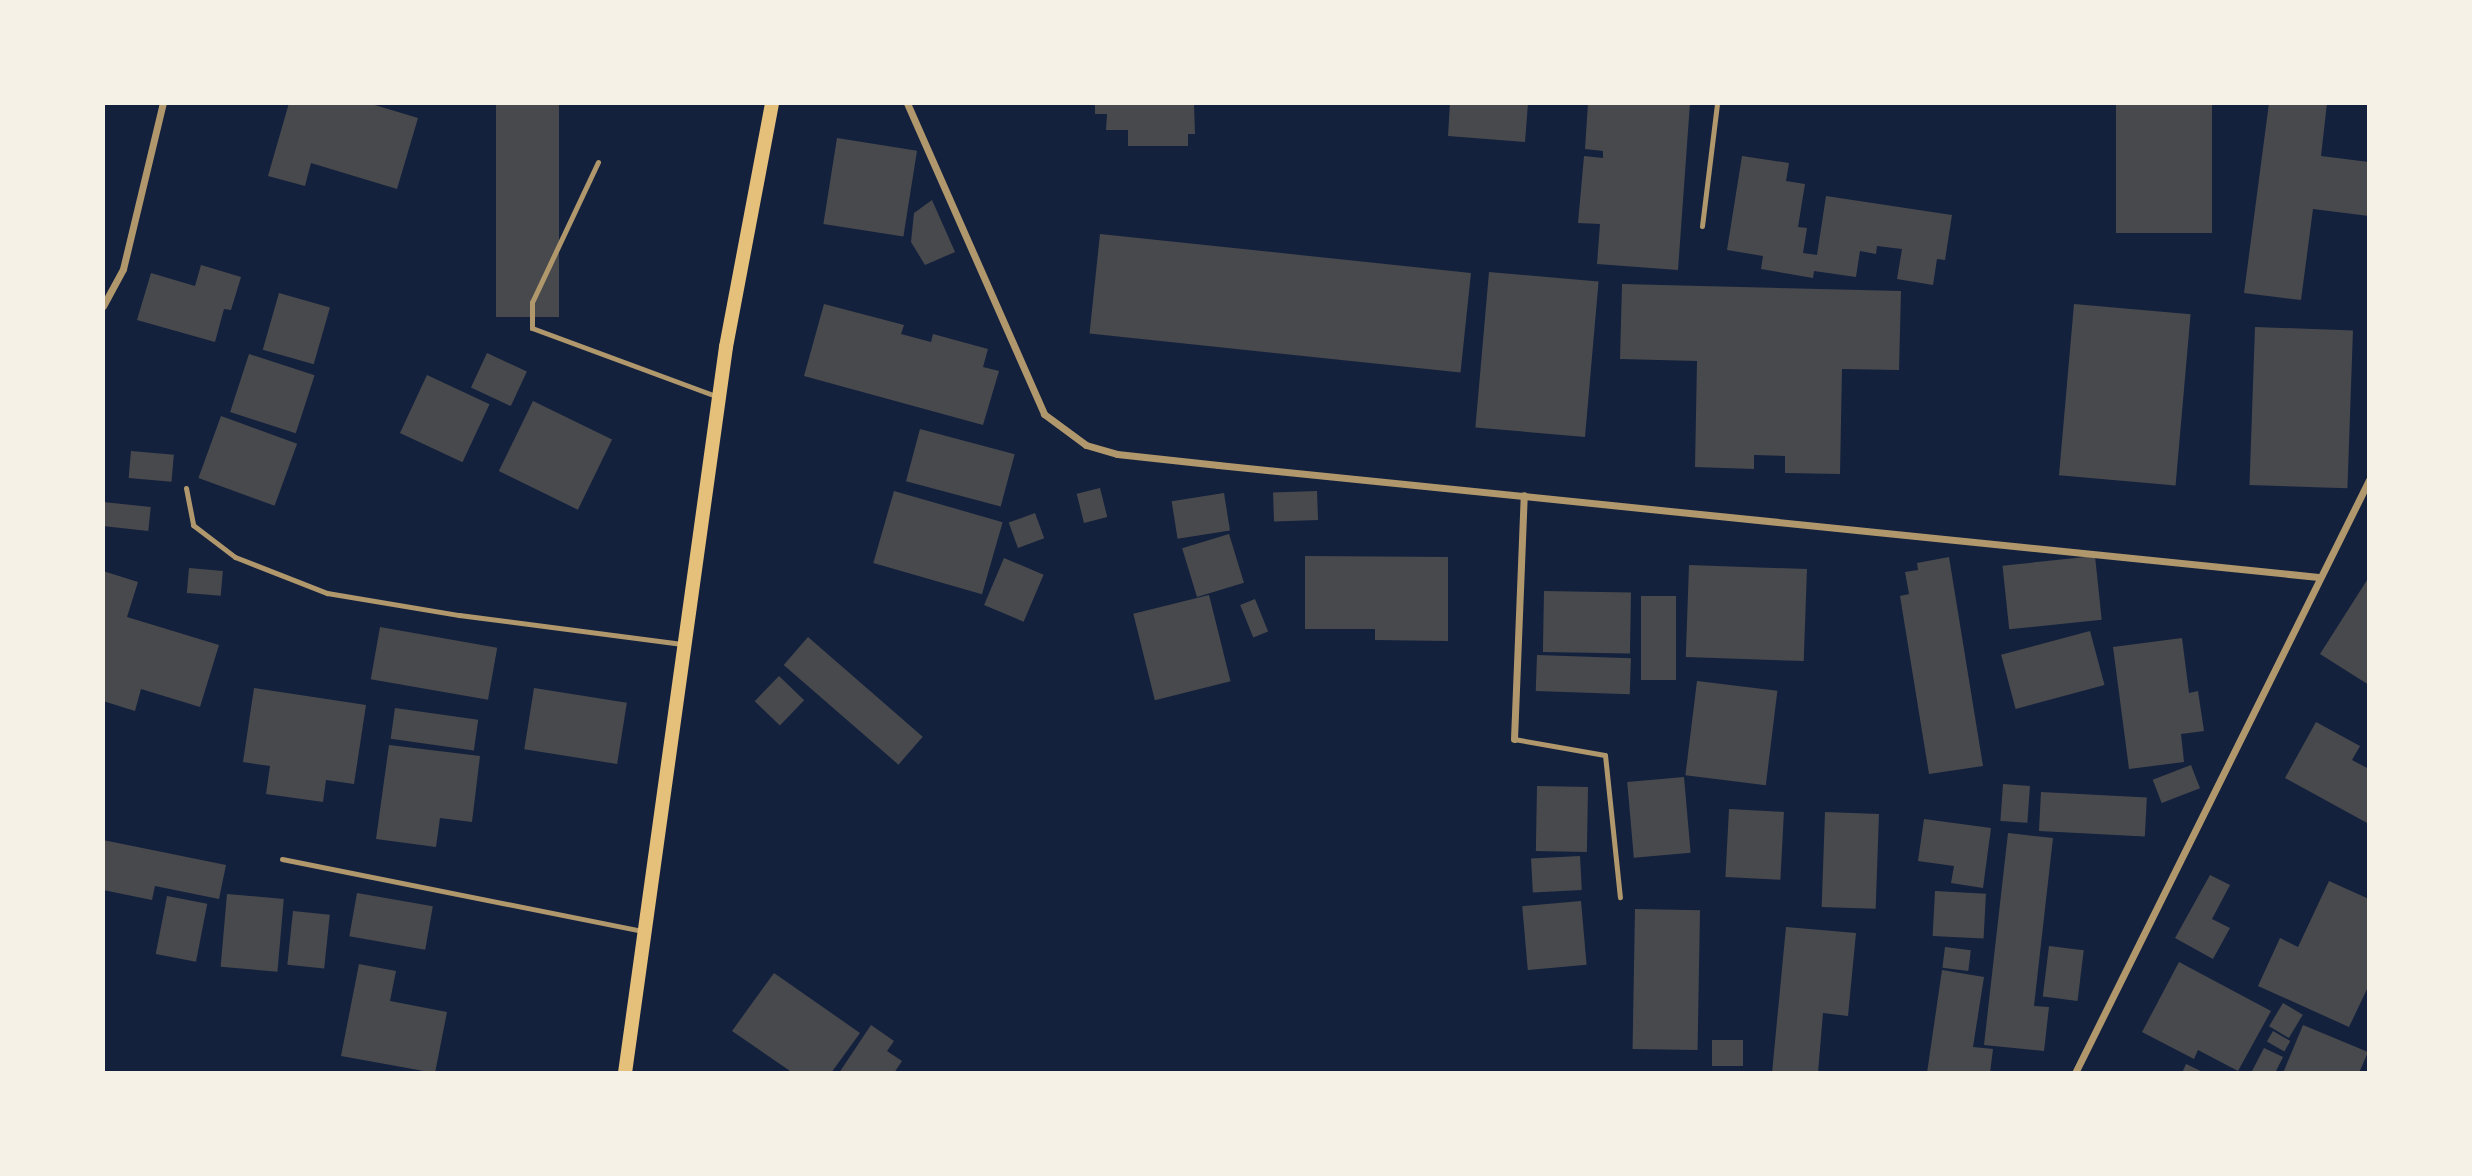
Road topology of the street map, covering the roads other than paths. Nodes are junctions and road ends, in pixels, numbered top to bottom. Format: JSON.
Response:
{"nodes":[{"id":1,"x":163,"y":103,"type":"edge"},
{"id":2,"x":772,"y":103,"type":"edge"},
{"id":3,"x":907,"y":103,"type":"edge"},
{"id":4,"x":1717,"y":103,"type":"edge"},
{"id":5,"x":598,"y":162,"type":"dead end"},
{"id":6,"x":1702,"y":226,"type":"dead end"},
{"id":7,"x":103,"y":306,"type":"edge"},
{"id":8,"x":719,"y":397,"type":"junction"},
{"id":9,"x":2369,"y":480,"type":"edge"},
{"id":10,"x":186,"y":488,"type":"dead end"},
{"id":11,"x":1524,"y":495,"type":"junction"},
{"id":12,"x":2318,"y":577,"type":"junction"},
{"id":13,"x":685,"y":645,"type":"junction"},
{"id":14,"x":1514,"y":739,"type":"joint"},
{"id":15,"x":282,"y":859,"type":"dead end"},
{"id":16,"x":1620,"y":897,"type":"dead end"},
{"id":17,"x":645,"y":931,"type":"junction"},
{"id":18,"x":625,"y":1073,"type":"edge"},
{"id":19,"x":2075,"y":1073,"type":"edge"}],
"edges":[{"from":1,"to":7,"type":"street"},
{"from":2,"to":8,"type":"main road"},
{"from":3,"to":11,"type":"street"},
{"from":4,"to":6,"type":"lane"},
{"from":5,"to":8,"type":"lane"},
{"from":8,"to":13,"type":"main road"},
{"from":9,"to":12,"type":"street"},
{"from":10,"to":13,"type":"lane"},
{"from":11,"to":12,"type":"street"},
{"from":11,"to":14,"type":"street"},
{"from":12,"to":19,"type":"street"},
{"from":13,"to":17,"type":"main road"},
{"from":14,"to":16,"type":"lane"},
{"from":15,"to":17,"type":"lane"},
{"from":17,"to":18,"type":"main road"}]}
